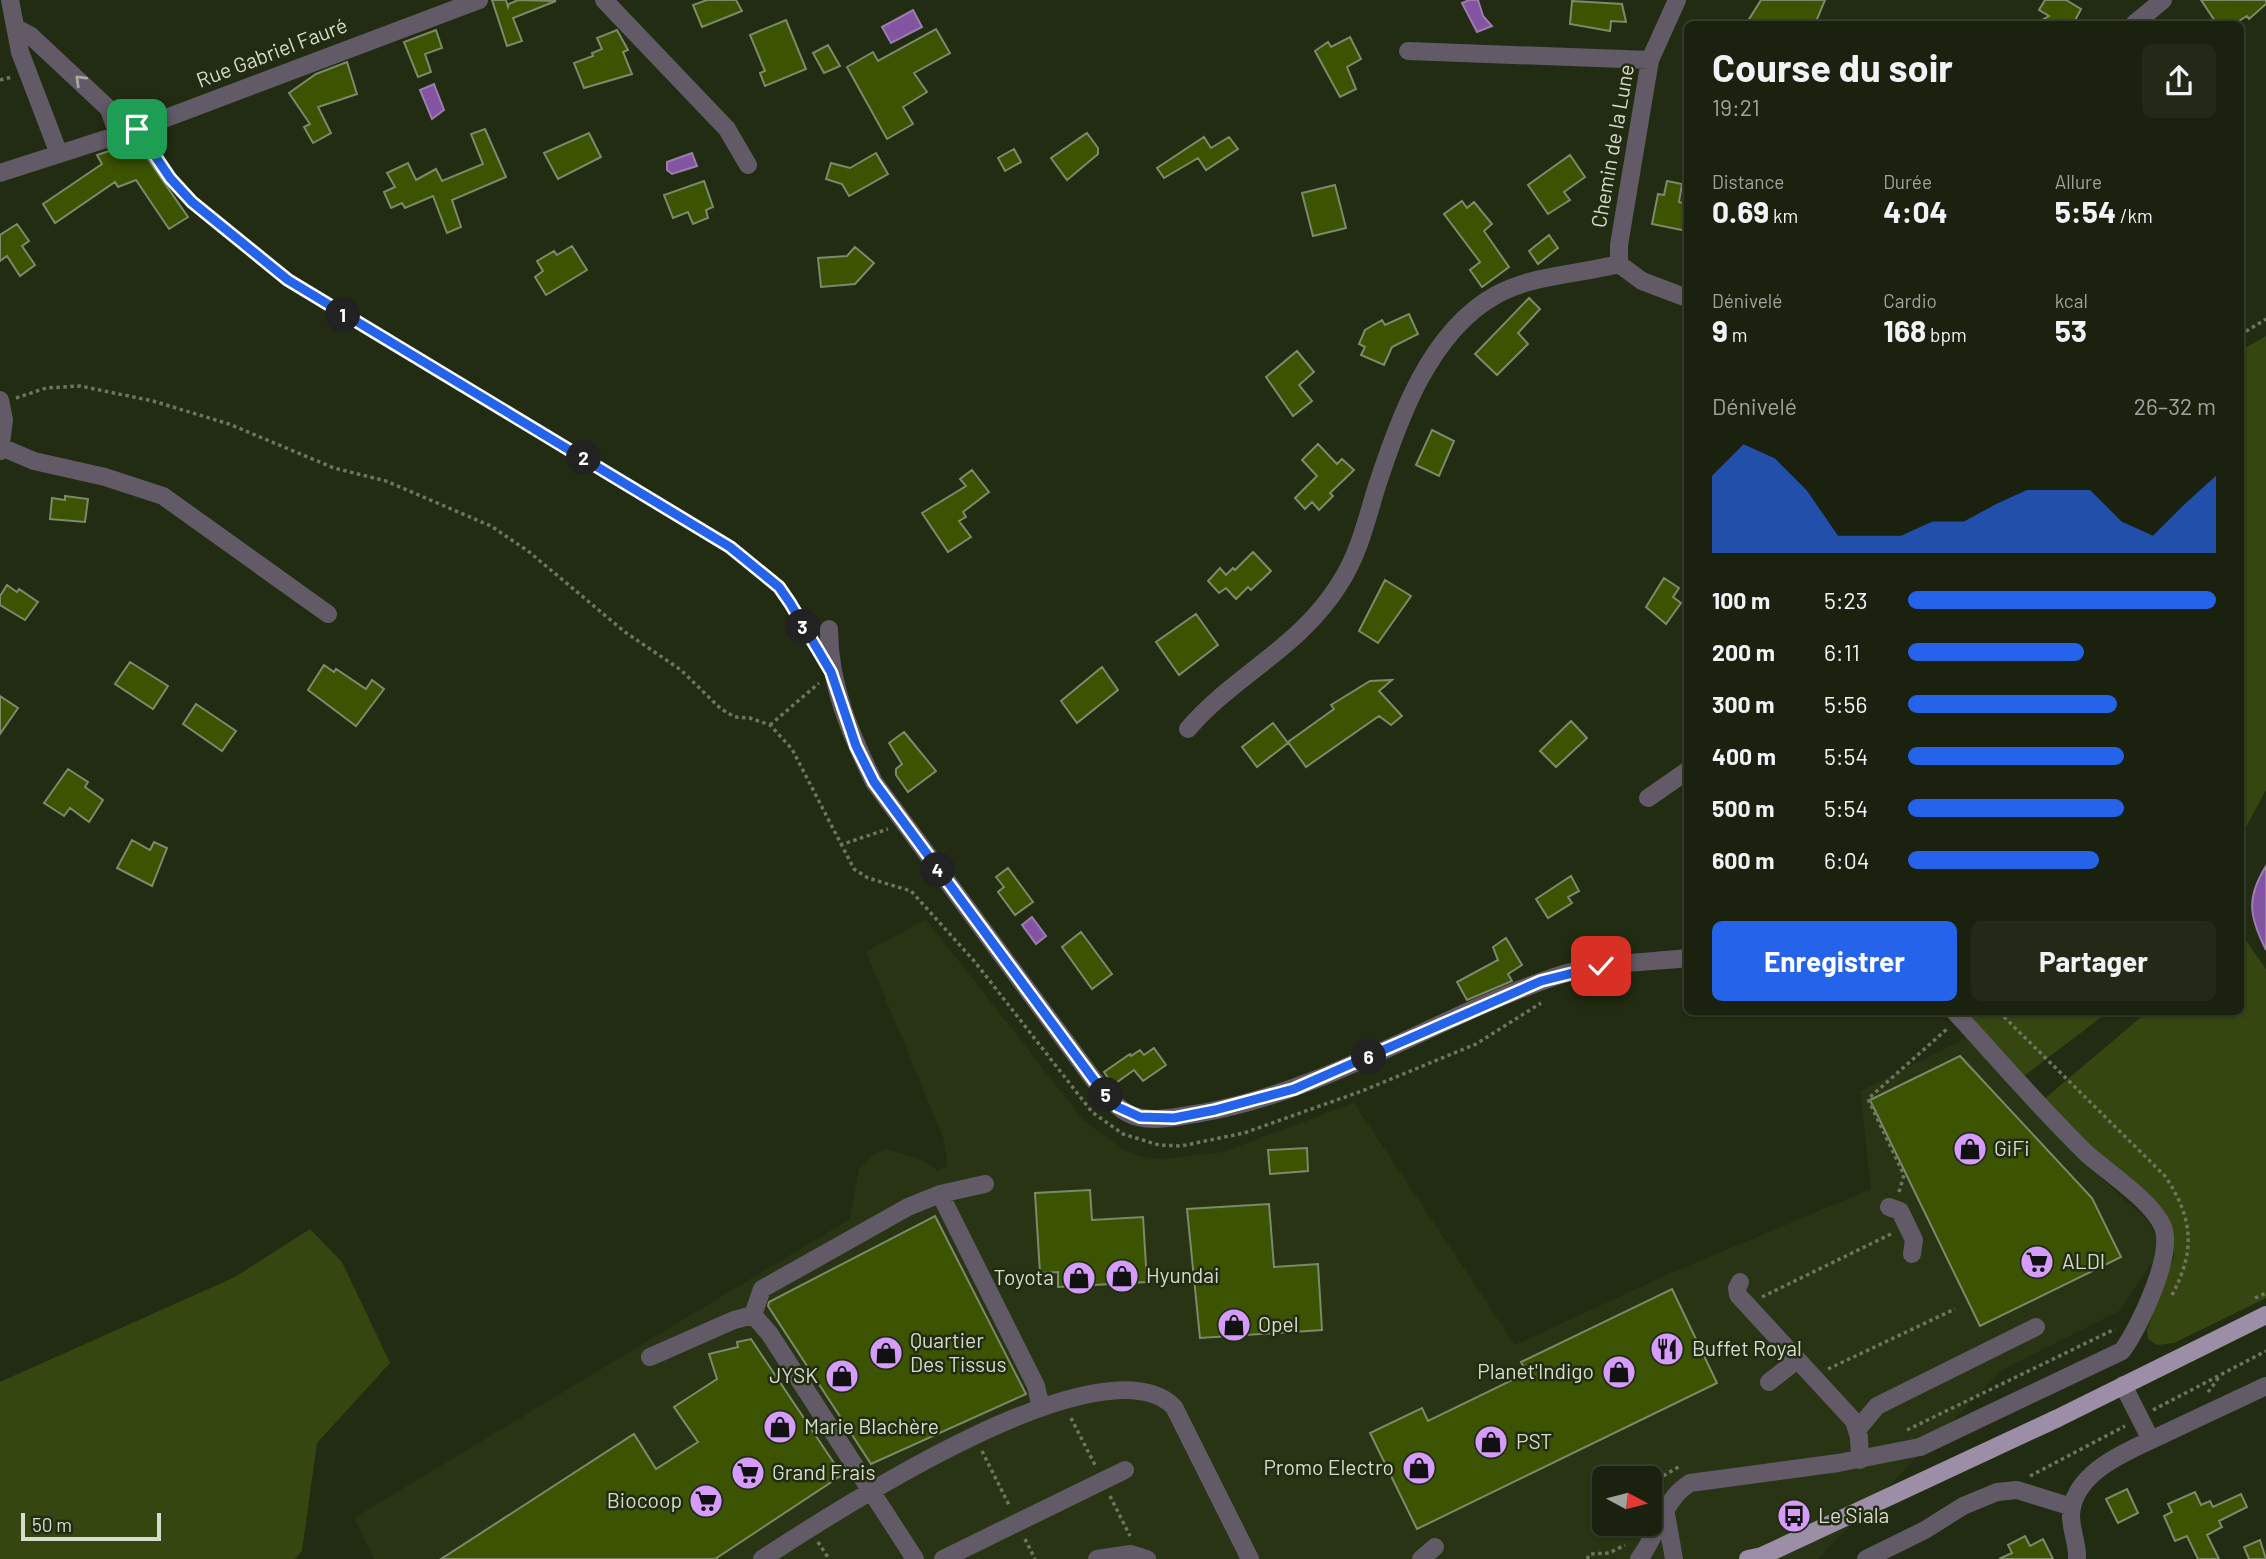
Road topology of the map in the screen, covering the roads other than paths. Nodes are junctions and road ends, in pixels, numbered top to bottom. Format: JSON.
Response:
{"nodes":[{"id":1,"x":10,"y":0,"type":"edge"},
{"id":2,"x":479,"y":0,"type":"edge"},
{"id":3,"x":604,"y":0,"type":"edge"},
{"id":4,"x":1677,"y":0,"type":"edge"},
{"id":5,"x":2163,"y":0,"type":"edge"},
{"id":6,"x":2138,"y":21,"type":"edge"},
{"id":7,"x":18,"y":29,"type":"junction"},
{"id":8,"x":1408,"y":51,"type":"dead end"},
{"id":9,"x":1650,"y":60,"type":"junction"},
{"id":10,"x":118,"y":135,"type":"junction"},
{"id":11,"x":59,"y":154,"type":"junction"},
{"id":12,"x":748,"y":165,"type":"dead end"},
{"id":13,"x":0,"y":173,"type":"edge"},
{"id":14,"x":1619,"y":264,"type":"junction"},
{"id":15,"x":1684,"y":297,"type":"edge"},
{"id":16,"x":0,"y":401,"type":"edge"},
{"id":17,"x":1,"y":449,"type":"edge"},
{"id":18,"x":328,"y":614,"type":"dead end"},
{"id":19,"x":829,"y":629,"type":"dead end"},
{"id":20,"x":1188,"y":729,"type":"dead end"},
{"id":21,"x":1684,"y":773,"type":"edge"},
{"id":22,"x":1648,"y":798,"type":"dead end"},
{"id":23,"x":1684,"y":958,"type":"edge"},
{"id":24,"x":1958,"y":1015,"type":"edge"},
{"id":25,"x":985,"y":1184,"type":"dead end"},
{"id":26,"x":940,"y":1194,"type":"junction"},
{"id":27,"x":1892,"y":1207,"type":"road end"},
{"id":28,"x":1912,"y":1254,"type":"dead end"},
{"id":29,"x":1740,"y":1282,"type":"dead end"},
{"id":30,"x":753,"y":1315,"type":"junction"},
{"id":31,"x":2266,"y":1315,"type":"edge"},
{"id":32,"x":2036,"y":1327,"type":"dead end"},
{"id":33,"x":650,"y":1357,"type":"dead end"},
{"id":34,"x":1809,"y":1368,"type":"junction"},
{"id":35,"x":1769,"y":1382,"type":"dead end"},
{"id":36,"x":2123,"y":1385,"type":"junction"},
{"id":37,"x":2266,"y":1387,"type":"edge"},
{"id":38,"x":1041,"y":1408,"type":"junction"},
{"id":39,"x":1857,"y":1430,"type":"junction"},
{"id":40,"x":2151,"y":1440,"type":"junction"},
{"id":41,"x":1860,"y":1460,"type":"junction"},
{"id":42,"x":1125,"y":1470,"type":"dead end"},
{"id":43,"x":869,"y":1490,"type":"junction"},
{"id":44,"x":2072,"y":1507,"type":"junction"},
{"id":45,"x":1666,"y":1510,"type":"junction"},
{"id":46,"x":1435,"y":1546,"type":"dead end"},
{"id":47,"x":1756,"y":1558,"type":"edge"},
{"id":48,"x":762,"y":1559,"type":"edge"},
{"id":49,"x":915,"y":1559,"type":"edge"},
{"id":50,"x":943,"y":1559,"type":"edge"},
{"id":51,"x":1097,"y":1559,"type":"edge"},
{"id":52,"x":1147,"y":1559,"type":"edge"},
{"id":53,"x":1250,"y":1559,"type":"edge"},
{"id":54,"x":1421,"y":1559,"type":"edge"},
{"id":55,"x":1639,"y":1559,"type":"edge"},
{"id":56,"x":1674,"y":1559,"type":"edge"},
{"id":57,"x":1866,"y":1559,"type":"edge"},
{"id":58,"x":2077,"y":1559,"type":"edge"}],
"edges":[{"from":1,"to":7,"type":"street"},
{"from":2,"to":10,"type":"street","name":"Rue Gabriel Fauré"},
{"from":3,"to":12,"type":"street"},
{"from":4,"to":9,"type":"street","name":"Chemin de la Lune"},
{"from":5,"to":6,"type":"street"},
{"from":10,"to":7,"type":"street","one_way":true},
{"from":7,"to":11,"type":"street"},
{"from":8,"to":9,"type":"street"},
{"from":9,"to":14,"type":"street","name":"Chemin de la Lune"},
{"from":10,"to":11,"type":"street","name":"Rue Gabriel Fauré"},
{"from":11,"to":13,"type":"street","name":"Rue Gabriel Fauré"},
{"from":14,"to":15,"type":"street"},
{"from":14,"to":20,"type":"street"},
{"from":16,"to":17,"type":"street"},
{"from":17,"to":18,"type":"street"},
{"from":19,"to":23,"type":"street"},
{"from":21,"to":22,"type":"street"},
{"from":24,"to":41,"type":"street"},
{"from":25,"to":26,"type":"street"},
{"from":26,"to":30,"type":"street"},
{"from":26,"to":38,"type":"street"},
{"from":27,"to":28,"type":"street"},
{"from":29,"to":34,"type":"street"},
{"from":30,"to":33,"type":"street"},
{"from":30,"to":43,"type":"street"},
{"from":31,"to":36,"type":"main road"},
{"from":32,"to":39,"type":"street"},
{"from":34,"to":35,"type":"street"},
{"from":34,"to":39,"type":"street"},
{"from":36,"to":40,"type":"street"},
{"from":36,"to":47,"type":"main road"},
{"from":37,"to":40,"type":"street"},
{"from":38,"to":43,"type":"street"},
{"from":38,"to":53,"type":"street"},
{"from":39,"to":41,"type":"street"},
{"from":40,"to":44,"type":"street"},
{"from":41,"to":45,"type":"street"},
{"from":42,"to":50,"type":"street"},
{"from":43,"to":48,"type":"street"},
{"from":43,"to":49,"type":"street"},
{"from":44,"to":57,"type":"street"},
{"from":44,"to":58,"type":"street"},
{"from":45,"to":55,"type":"street"},
{"from":45,"to":56,"type":"street"},
{"from":46,"to":54,"type":"street"},
{"from":51,"to":52,"type":"street"}]}
